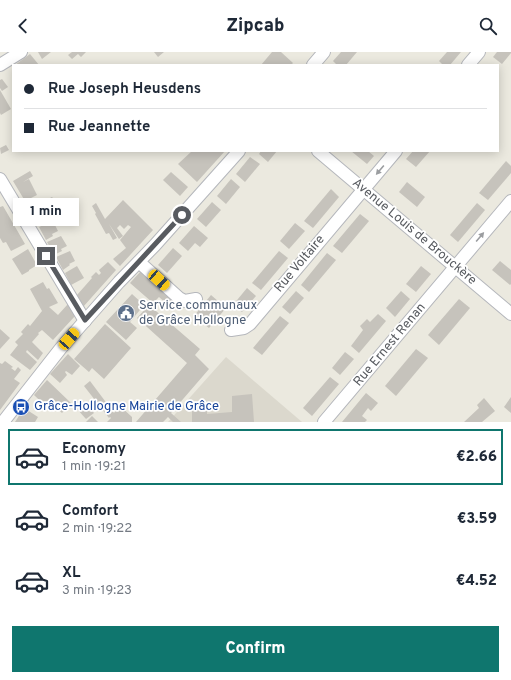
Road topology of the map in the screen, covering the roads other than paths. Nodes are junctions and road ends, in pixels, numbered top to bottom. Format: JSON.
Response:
{"nodes":[{"id":1,"x":21,"y":52,"type":"edge"},
{"id":2,"x":324,"y":52,"type":"edge"},
{"id":3,"x":479,"y":52,"type":"edge"},
{"id":4,"x":314,"y":64,"type":"edge"},
{"id":5,"x":469,"y":64,"type":"edge"},
{"id":6,"x":0,"y":65,"type":"edge"},
{"id":7,"x":238,"y":152,"type":"edge"},
{"id":8,"x":319,"y":152,"type":"edge"},
{"id":9,"x":395,"y":152,"type":"edge"},
{"id":10,"x":0,"y":179,"type":"edge"},
{"id":11,"x":364,"y":189,"type":"junction"},
{"id":12,"x":511,"y":201,"type":"edge"},
{"id":13,"x":139,"y":262,"type":"junction"},
{"id":14,"x":455,"y":267,"type":"junction"},
{"id":15,"x":196,"y":299,"type":"dead end"},
{"id":16,"x":511,"y":314,"type":"edge"},
{"id":17,"x":85,"y":320,"type":"junction"},
{"id":18,"x":231,"y":330,"type":"dead end"},
{"id":19,"x":3,"y":422,"type":"edge"},
{"id":20,"x":324,"y":422,"type":"edge"}],
"edges":[{"from":1,"to":6,"type":"street"},
{"from":2,"to":4,"type":"street"},
{"from":3,"to":5,"type":"street"},
{"from":7,"to":13,"type":"street"},
{"from":8,"to":11,"type":"street","name":"Avenue Louis de Brouckère"},
{"from":9,"to":11,"type":"street","name":"Rue Voltaire","one_way":true},
{"from":10,"to":17,"type":"street"},
{"from":11,"to":14,"type":"street","name":"Avenue Louis de Brouckère"},
{"from":11,"to":18,"type":"street","name":"Rue Voltaire"},
{"from":14,"to":12,"type":"street","name":"Rue Ernest Renan","one_way":true},
{"from":13,"to":15,"type":"street"},
{"from":13,"to":17,"type":"street"},
{"from":14,"to":16,"type":"street","name":"Avenue Louis de Brouckère"},
{"from":14,"to":20,"type":"street","name":"Rue Ernest Renan"},
{"from":17,"to":19,"type":"street"}]}
